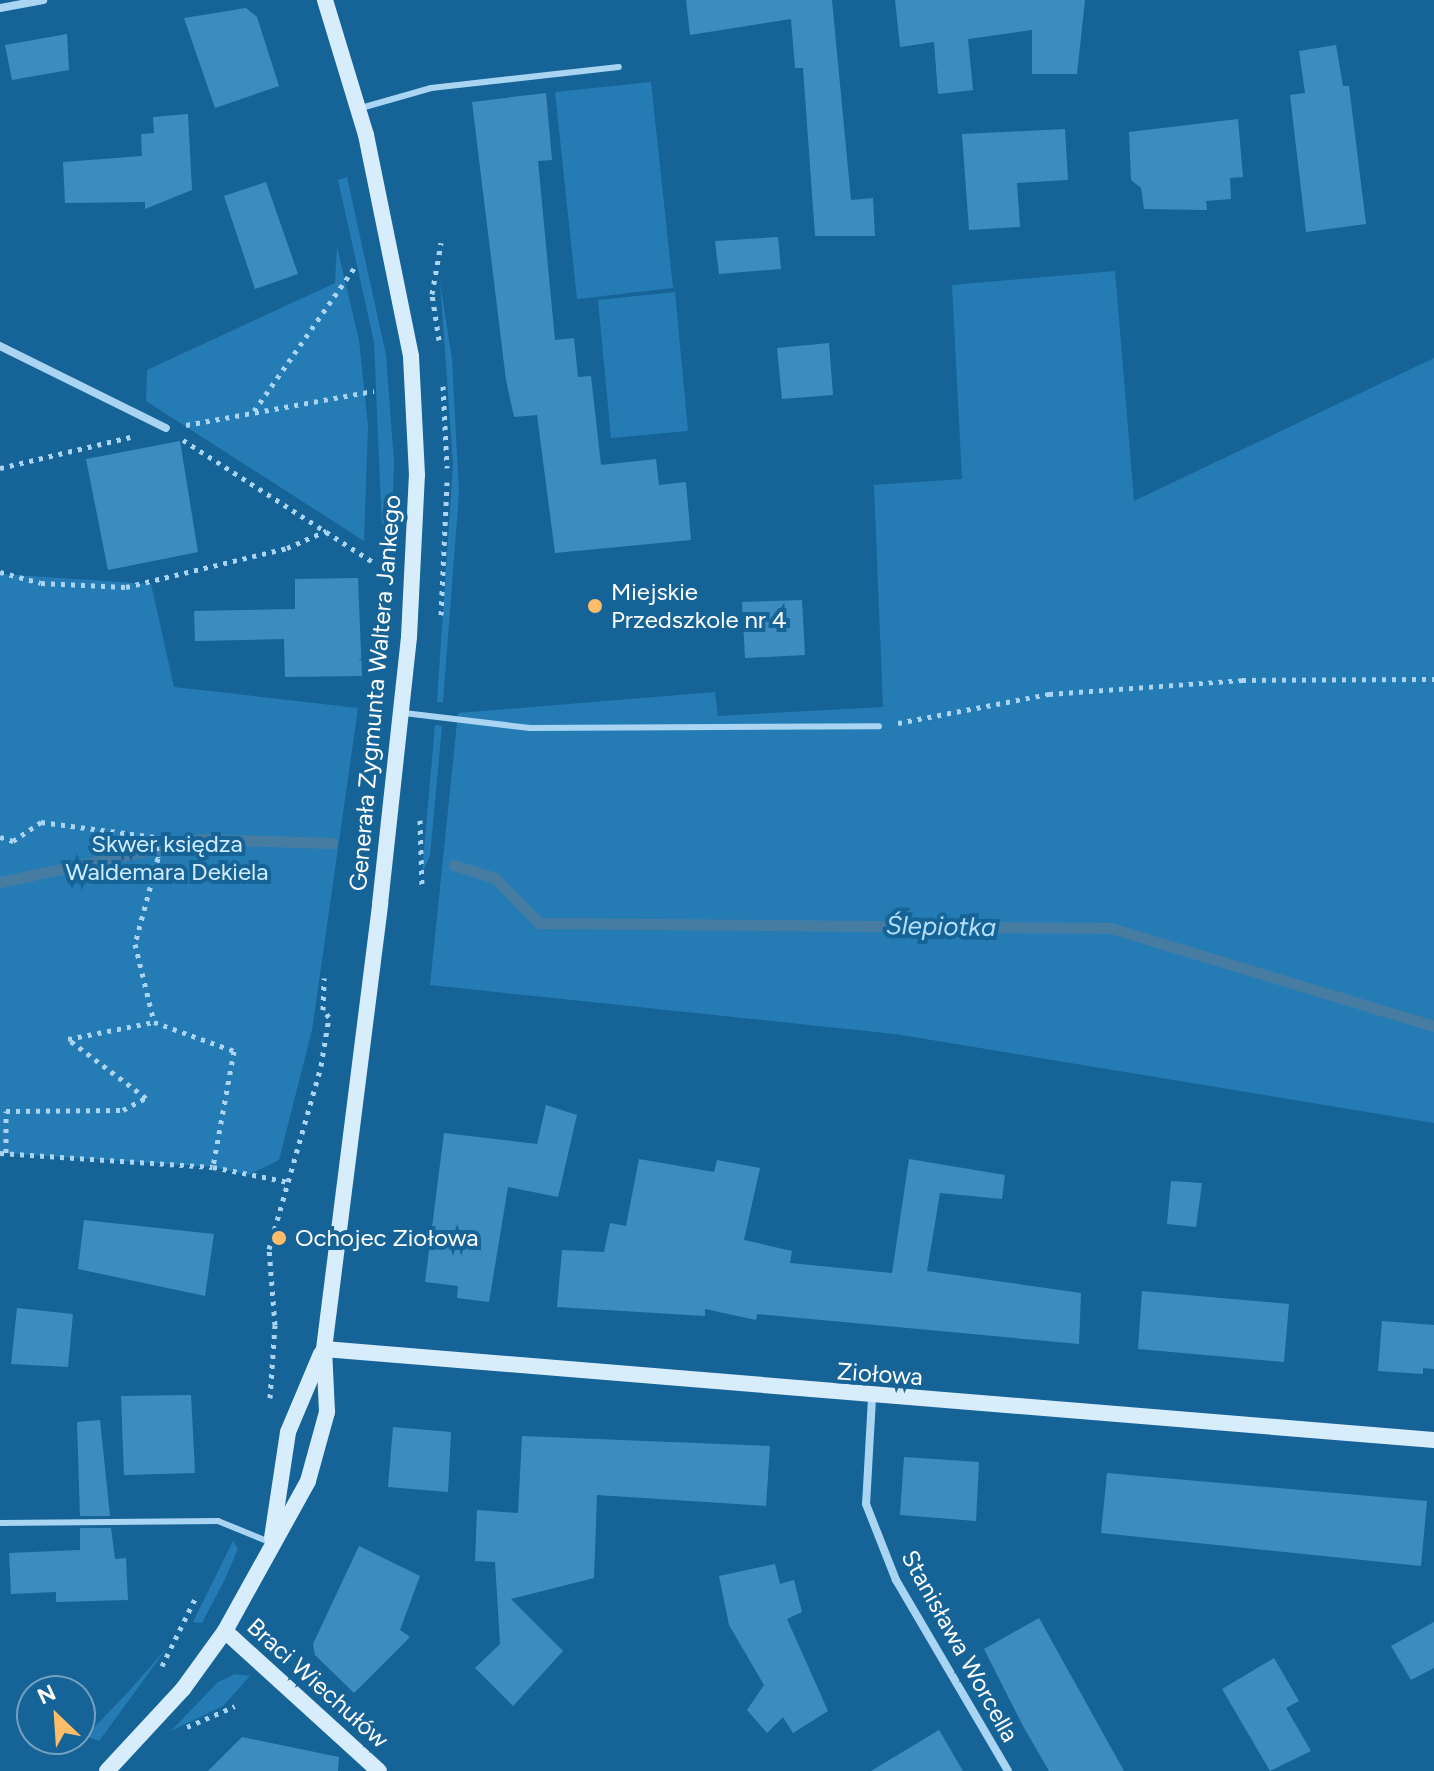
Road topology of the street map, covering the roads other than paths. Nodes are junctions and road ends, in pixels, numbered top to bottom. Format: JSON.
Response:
{"nodes":[{"id":1,"x":43,"y":0,"type":"edge"},
{"id":2,"x":325,"y":0,"type":"edge"},
{"id":3,"x":0,"y":8,"type":"edge"},
{"id":4,"x":619,"y":67,"type":"dead end"},
{"id":5,"x":358,"y":109,"type":"junction"},
{"id":6,"x":0,"y":346,"type":"edge"},
{"id":7,"x":166,"y":428,"type":"road end"},
{"id":8,"x":401,"y":713,"type":"junction"},
{"id":9,"x":879,"y":726,"type":"road end"},
{"id":10,"x":324,"y":1349,"type":"junction"},
{"id":11,"x":872,"y":1398,"type":"junction"},
{"id":12,"x":1434,"y":1440,"type":"edge"},
{"id":13,"x":0,"y":1523,"type":"edge"},
{"id":14,"x":272,"y":1543,"type":"junction"},
{"id":15,"x":225,"y":1631,"type":"junction"},
{"id":16,"x":107,"y":1771,"type":"edge"},
{"id":17,"x":379,"y":1771,"type":"edge"},
{"id":18,"x":1008,"y":1771,"type":"edge"}],
"edges":[{"from":1,"to":3,"type":"street"},
{"from":2,"to":5,"type":"street","name":"Generała Zygmunta Waltera Jankego"},
{"from":4,"to":5,"type":"lane"},
{"from":5,"to":8,"type":"street","name":"Generała Zygmunta Waltera Jankego"},
{"from":6,"to":7,"type":"street"},
{"from":8,"to":9,"type":"lane"},
{"from":8,"to":10,"type":"street","name":"Generała Zygmunta Waltera Jankego"},
{"from":10,"to":11,"type":"street","name":"Ziołowa"},
{"from":10,"to":14,"type":"street","name":"Generała Zygmunta Waltera Jankego"},
{"from":10,"to":14,"type":"street","name":"Generała Zygmunta Waltera Jankego"},
{"from":11,"to":12,"type":"street","name":"Ziołowa"},
{"from":11,"to":18,"type":"street","name":"Stanisława Worcella"},
{"from":13,"to":14,"type":"lane"},
{"from":14,"to":15,"type":"street","name":"Generała Zygmunta Waltera Jankego"},
{"from":15,"to":16,"type":"street","name":"Generała Zygmunta Waltera Jankego"},
{"from":15,"to":17,"type":"street","name":"Braci Wiechułów"}]}
